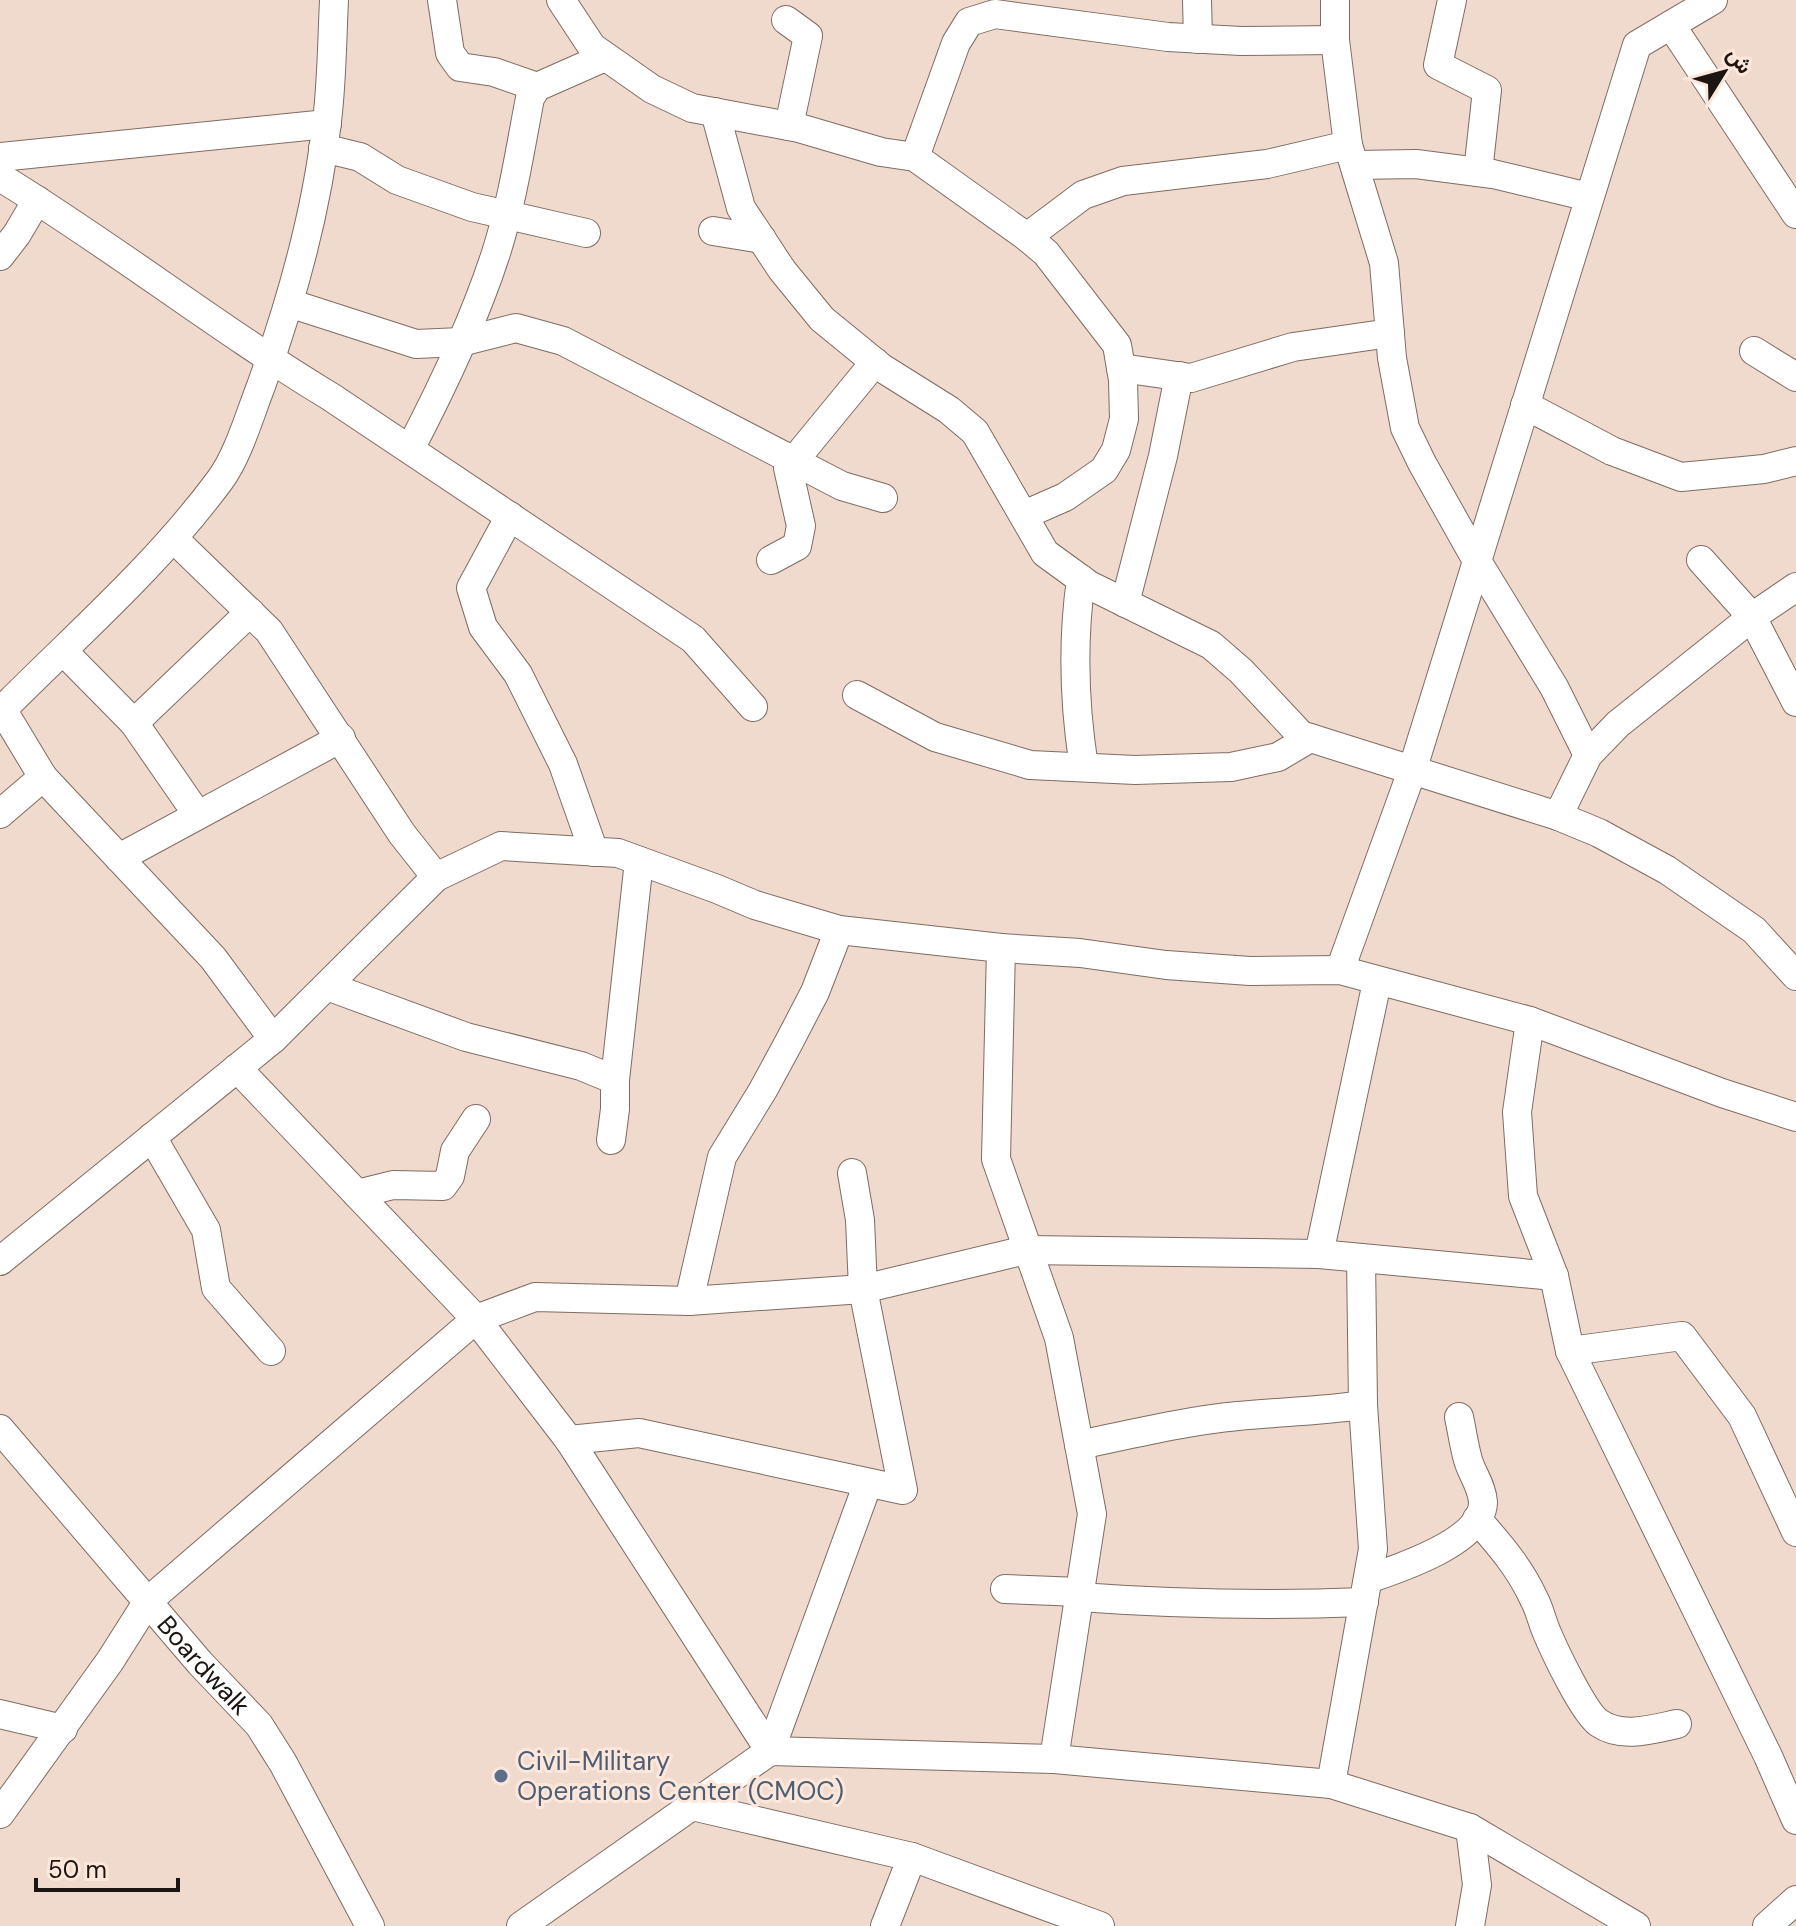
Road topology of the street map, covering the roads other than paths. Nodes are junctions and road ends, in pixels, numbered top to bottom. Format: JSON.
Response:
{"nodes":[{"id":1,"x":334,"y":0,"type":"edge"},
{"id":2,"x":442,"y":0,"type":"edge"},
{"id":3,"x":561,"y":0,"type":"edge"},
{"id":4,"x":1197,"y":0,"type":"edge"},
{"id":5,"x":1335,"y":0,"type":"edge"},
{"id":6,"x":1452,"y":0,"type":"edge"},
{"id":7,"x":1699,"y":3,"type":"edge"},
{"id":8,"x":786,"y":20,"type":"dead end"},
{"id":9,"x":1671,"y":25,"type":"junction"},
{"id":10,"x":1198,"y":39,"type":"junction"},
{"id":11,"x":1335,"y":40,"type":"junction"},
{"id":12,"x":605,"y":57,"type":"junction"},
{"id":13,"x":537,"y":87,"type":"junction"},
{"id":14,"x":715,"y":112,"type":"junction"},
{"id":15,"x":789,"y":126,"type":"junction"},
{"id":16,"x":325,"y":136,"type":"junction"},
{"id":17,"x":1352,"y":155,"type":"junction"},
{"id":18,"x":0,"y":157,"type":"edge"},
{"id":19,"x":915,"y":157,"type":"junction"},
{"id":20,"x":1478,"y":172,"type":"junction"},
{"id":21,"x":0,"y":177,"type":"edge"},
{"id":22,"x":1589,"y":197,"type":"junction"},
{"id":23,"x":37,"y":200,"type":"junction"},
{"id":24,"x":1796,"y":214,"type":"edge"},
{"id":25,"x":506,"y":215,"type":"junction"},
{"id":26,"x":713,"y":231,"type":"dead end"},
{"id":27,"x":586,"y":233,"type":"dead end"},
{"id":28,"x":1027,"y":237,"type":"junction"},
{"id":29,"x":762,"y":239,"type":"junction"},
{"id":30,"x":0,"y":256,"type":"edge"},
{"id":31,"x":289,"y":303,"type":"junction"},
{"id":32,"x":1390,"y":333,"type":"junction"},
{"id":33,"x":461,"y":342,"type":"junction"},
{"id":34,"x":1754,"y":351,"type":"dead end"},
{"id":35,"x":270,"y":360,"type":"junction"},
{"id":36,"x":875,"y":362,"type":"junction"},
{"id":37,"x":1121,"y":368,"type":"junction"},
{"id":38,"x":1179,"y":376,"type":"junction"},
{"id":39,"x":1796,"y":377,"type":"edge"},
{"id":40,"x":1525,"y":405,"type":"junction"},
{"id":41,"x":410,"y":449,"type":"junction"},
{"id":42,"x":794,"y":460,"type":"junction"},
{"id":43,"x":1796,"y":461,"type":"edge"},
{"id":44,"x":883,"y":498,"type":"dead end"},
{"id":45,"x":1024,"y":515,"type":"junction"},
{"id":46,"x":510,"y":516,"type":"junction"},
{"id":47,"x":173,"y":538,"type":"junction"},
{"id":48,"x":771,"y":560,"type":"dead end"},
{"id":49,"x":1701,"y":560,"type":"dead end"},
{"id":50,"x":1477,"y":561,"type":"junction"},
{"id":51,"x":1081,"y":579,"type":"junction"},
{"id":52,"x":1796,"y":587,"type":"edge"},
{"id":53,"x":1125,"y":603,"type":"junction"},
{"id":54,"x":250,"y":612,"type":"junction"},
{"id":55,"x":1752,"y":617,"type":"junction"},
{"id":56,"x":63,"y":651,"type":"junction"},
{"id":57,"x":857,"y":695,"type":"dead end"},
{"id":58,"x":1796,"y":702,"type":"edge"},
{"id":59,"x":753,"y":707,"type":"dead end"},
{"id":60,"x":134,"y":723,"type":"junction"},
{"id":61,"x":341,"y":738,"type":"junction"},
{"id":62,"x":1310,"y":738,"type":"junction"},
{"id":63,"x":1588,"y":755,"type":"junction"},
{"id":64,"x":1084,"y":767,"type":"junction"},
{"id":65,"x":1412,"y":771,"type":"junction"},
{"id":66,"x":43,"y":777,"type":"junction"},
{"id":67,"x":0,"y":814,"type":"edge"},
{"id":68,"x":197,"y":814,"type":"junction"},
{"id":69,"x":1558,"y":816,"type":"junction"},
{"id":70,"x":594,"y":852,"type":"junction"},
{"id":71,"x":119,"y":858,"type":"junction"},
{"id":72,"x":639,"y":861,"type":"junction"},
{"id":73,"x":436,"y":877,"type":"junction"},
{"id":74,"x":839,"y":930,"type":"junction"},
{"id":75,"x":1001,"y":948,"type":"junction"},
{"id":76,"x":1340,"y":970,"type":"junction"},
{"id":77,"x":1796,"y":976,"type":"edge"},
{"id":78,"x":1377,"y":982,"type":"junction"},
{"id":79,"x":327,"y":986,"type":"junction"},
{"id":80,"x":1530,"y":1021,"type":"junction"},
{"id":81,"x":273,"y":1039,"type":"junction"},
{"id":82,"x":237,"y":1068,"type":"junction"},
{"id":83,"x":615,"y":1080,"type":"junction"},
{"id":84,"x":1796,"y":1117,"type":"edge"},
{"id":85,"x":476,"y":1119,"type":"dead end"},
{"id":86,"x":152,"y":1137,"type":"junction"},
{"id":87,"x":611,"y":1140,"type":"dead end"},
{"id":88,"x":852,"y":1173,"type":"dead end"},
{"id":89,"x":357,"y":1194,"type":"junction"},
{"id":90,"x":1026,"y":1250,"type":"junction"},
{"id":91,"x":1319,"y":1254,"type":"junction"},
{"id":92,"x":1361,"y":1258,"type":"junction"},
{"id":93,"x":0,"y":1261,"type":"edge"},
{"id":94,"x":1554,"y":1276,"type":"junction"},
{"id":95,"x":863,"y":1289,"type":"junction"},
{"id":96,"x":689,"y":1301,"type":"junction"},
{"id":97,"x":476,"y":1319,"type":"junction"},
{"id":98,"x":271,"y":1351,"type":"dead end"},
{"id":99,"x":1570,"y":1351,"type":"junction"},
{"id":100,"x":1363,"y":1405,"type":"junction"},
{"id":101,"x":1459,"y":1417,"type":"dead end"},
{"id":102,"x":0,"y":1429,"type":"edge"},
{"id":103,"x":569,"y":1440,"type":"junction"},
{"id":104,"x":1079,"y":1445,"type":"junction"},
{"id":105,"x":868,"y":1483,"type":"junction"},
{"id":106,"x":1477,"y":1519,"type":"junction"},
{"id":107,"x":1796,"y":1532,"type":"edge"},
{"id":108,"x":1005,"y":1589,"type":"dead end"},
{"id":109,"x":1366,"y":1591,"type":"junction"},
{"id":110,"x":1079,"y":1594,"type":"junction"},
{"id":111,"x":148,"y":1601,"type":"junction"},
{"id":112,"x":0,"y":1714,"type":"edge"},
{"id":113,"x":1677,"y":1724,"type":"dead end"},
{"id":114,"x":63,"y":1729,"type":"junction"},
{"id":115,"x":770,"y":1751,"type":"junction"},
{"id":116,"x":1054,"y":1759,"type":"junction"},
{"id":117,"x":1331,"y":1784,"type":"junction"},
{"id":118,"x":692,"y":1806,"type":"junction"},
{"id":119,"x":0,"y":1814,"type":"edge"},
{"id":120,"x":1796,"y":1820,"type":"edge"},
{"id":121,"x":1470,"y":1828,"type":"junction"},
{"id":122,"x":912,"y":1857,"type":"junction"},
{"id":123,"x":1796,"y":1900,"type":"edge"},
{"id":124,"x":370,"y":1926,"type":"edge"},
{"id":125,"x":521,"y":1926,"type":"edge"},
{"id":126,"x":885,"y":1926,"type":"edge"},
{"id":127,"x":1100,"y":1926,"type":"edge"},
{"id":128,"x":1470,"y":1926,"type":"edge"},
{"id":129,"x":1636,"y":1926,"type":"edge"},
{"id":130,"x":1767,"y":1926,"type":"edge"}],
"edges":[{"from":1,"to":16,"type":"street"},
{"from":2,"to":13,"type":"street"},
{"from":3,"to":12,"type":"street"},
{"from":4,"to":10,"type":"street"},
{"from":5,"to":11,"type":"street"},
{"from":6,"to":20,"type":"street"},
{"from":7,"to":9,"type":"street"},
{"from":8,"to":15,"type":"street"},
{"from":9,"to":22,"type":"street"},
{"from":9,"to":24,"type":"street"},
{"from":10,"to":11,"type":"street"},
{"from":10,"to":19,"type":"street"},
{"from":11,"to":17,"type":"street"},
{"from":12,"to":13,"type":"street"},
{"from":12,"to":14,"type":"street"},
{"from":13,"to":25,"type":"street"},
{"from":14,"to":15,"type":"street"},
{"from":14,"to":29,"type":"street"},
{"from":15,"to":19,"type":"street"},
{"from":16,"to":18,"type":"street"},
{"from":16,"to":25,"type":"street"},
{"from":16,"to":31,"type":"street"},
{"from":17,"to":20,"type":"street"},
{"from":17,"to":28,"type":"street"},
{"from":17,"to":32,"type":"street"},
{"from":19,"to":28,"type":"street"},
{"from":20,"to":22,"type":"street"},
{"from":21,"to":23,"type":"street"},
{"from":22,"to":40,"type":"street"},
{"from":23,"to":30,"type":"street"},
{"from":23,"to":35,"type":"street"},
{"from":25,"to":27,"type":"street"},
{"from":25,"to":33,"type":"street"},
{"from":26,"to":29,"type":"street"},
{"from":28,"to":37,"type":"street"},
{"from":29,"to":36,"type":"street"},
{"from":31,"to":33,"type":"street"},
{"from":31,"to":35,"type":"street"},
{"from":32,"to":38,"type":"street"},
{"from":32,"to":50,"type":"street"},
{"from":33,"to":41,"type":"street"},
{"from":33,"to":42,"type":"street"},
{"from":34,"to":39,"type":"street"},
{"from":35,"to":41,"type":"street"},
{"from":35,"to":47,"type":"street"},
{"from":36,"to":42,"type":"street"},
{"from":36,"to":45,"type":"street"},
{"from":37,"to":38,"type":"street"},
{"from":37,"to":45,"type":"street"},
{"from":38,"to":53,"type":"street"},
{"from":40,"to":43,"type":"street"},
{"from":40,"to":50,"type":"street"},
{"from":41,"to":46,"type":"street"},
{"from":42,"to":44,"type":"street"},
{"from":42,"to":48,"type":"street"},
{"from":45,"to":51,"type":"street"},
{"from":46,"to":59,"type":"street"},
{"from":46,"to":70,"type":"street"},
{"from":47,"to":54,"type":"street"},
{"from":47,"to":56,"type":"street"},
{"from":49,"to":55,"type":"street"},
{"from":50,"to":63,"type":"street"},
{"from":50,"to":65,"type":"street"},
{"from":51,"to":53,"type":"street"},
{"from":51,"to":64,"type":"street"},
{"from":52,"to":55,"type":"street"},
{"from":53,"to":62,"type":"street"},
{"from":54,"to":60,"type":"street"},
{"from":54,"to":61,"type":"street"},
{"from":55,"to":58,"type":"street"},
{"from":55,"to":63,"type":"street"},
{"from":56,"to":60,"type":"street"},
{"from":56,"to":66,"type":"street"},
{"from":57,"to":64,"type":"street"},
{"from":60,"to":68,"type":"street"},
{"from":61,"to":68,"type":"street"},
{"from":61,"to":73,"type":"street"},
{"from":62,"to":64,"type":"street"},
{"from":62,"to":65,"type":"street"},
{"from":63,"to":69,"type":"street"},
{"from":65,"to":69,"type":"street"},
{"from":65,"to":76,"type":"street"},
{"from":66,"to":67,"type":"street"},
{"from":66,"to":71,"type":"street"},
{"from":68,"to":71,"type":"street"},
{"from":69,"to":77,"type":"street"},
{"from":70,"to":72,"type":"street"},
{"from":70,"to":73,"type":"street"},
{"from":71,"to":81,"type":"street"},
{"from":72,"to":74,"type":"street"},
{"from":72,"to":83,"type":"street"},
{"from":73,"to":79,"type":"street"},
{"from":74,"to":75,"type":"street"},
{"from":74,"to":96,"type":"street"},
{"from":75,"to":76,"type":"street"},
{"from":75,"to":90,"type":"street"},
{"from":76,"to":78,"type":"street"},
{"from":78,"to":80,"type":"street"},
{"from":78,"to":91,"type":"street"},
{"from":79,"to":81,"type":"street"},
{"from":79,"to":83,"type":"street"},
{"from":80,"to":84,"type":"street"},
{"from":80,"to":94,"type":"street"},
{"from":81,"to":82,"type":"street"},
{"from":82,"to":86,"type":"street"},
{"from":82,"to":89,"type":"street"},
{"from":83,"to":87,"type":"street"},
{"from":85,"to":89,"type":"street"},
{"from":86,"to":93,"type":"street"},
{"from":86,"to":98,"type":"street"},
{"from":88,"to":95,"type":"street"},
{"from":89,"to":97,"type":"street"},
{"from":90,"to":91,"type":"street"},
{"from":90,"to":95,"type":"street"},
{"from":90,"to":104,"type":"street"},
{"from":91,"to":92,"type":"street"},
{"from":92,"to":94,"type":"street"},
{"from":92,"to":100,"type":"street"},
{"from":94,"to":99,"type":"street"},
{"from":95,"to":96,"type":"street"},
{"from":95,"to":105,"type":"street"},
{"from":96,"to":97,"type":"street"},
{"from":97,"to":103,"type":"street"},
{"from":97,"to":111,"type":"street"},
{"from":99,"to":107,"type":"street"},
{"from":99,"to":120,"type":"street"},
{"from":100,"to":104,"type":"street"},
{"from":100,"to":109,"type":"street"},
{"from":101,"to":106,"type":"street"},
{"from":102,"to":111,"type":"street","name":"Boardwalk"},
{"from":103,"to":105,"type":"street"},
{"from":103,"to":115,"type":"street"},
{"from":104,"to":110,"type":"street"},
{"from":105,"to":115,"type":"street"},
{"from":106,"to":109,"type":"street"},
{"from":106,"to":113,"type":"street"},
{"from":108,"to":110,"type":"street"},
{"from":109,"to":110,"type":"street"},
{"from":109,"to":117,"type":"street"},
{"from":110,"to":116,"type":"street"},
{"from":111,"to":114,"type":"street"},
{"from":111,"to":124,"type":"street","name":"Boardwalk"},
{"from":112,"to":114,"type":"street"},
{"from":114,"to":119,"type":"street"},
{"from":115,"to":116,"type":"street"},
{"from":115,"to":118,"type":"street"},
{"from":116,"to":117,"type":"street"},
{"from":117,"to":121,"type":"street"},
{"from":118,"to":122,"type":"street"},
{"from":118,"to":125,"type":"street"},
{"from":121,"to":128,"type":"street"},
{"from":121,"to":129,"type":"street"},
{"from":122,"to":126,"type":"street"},
{"from":122,"to":127,"type":"street"},
{"from":123,"to":130,"type":"street"}]}
